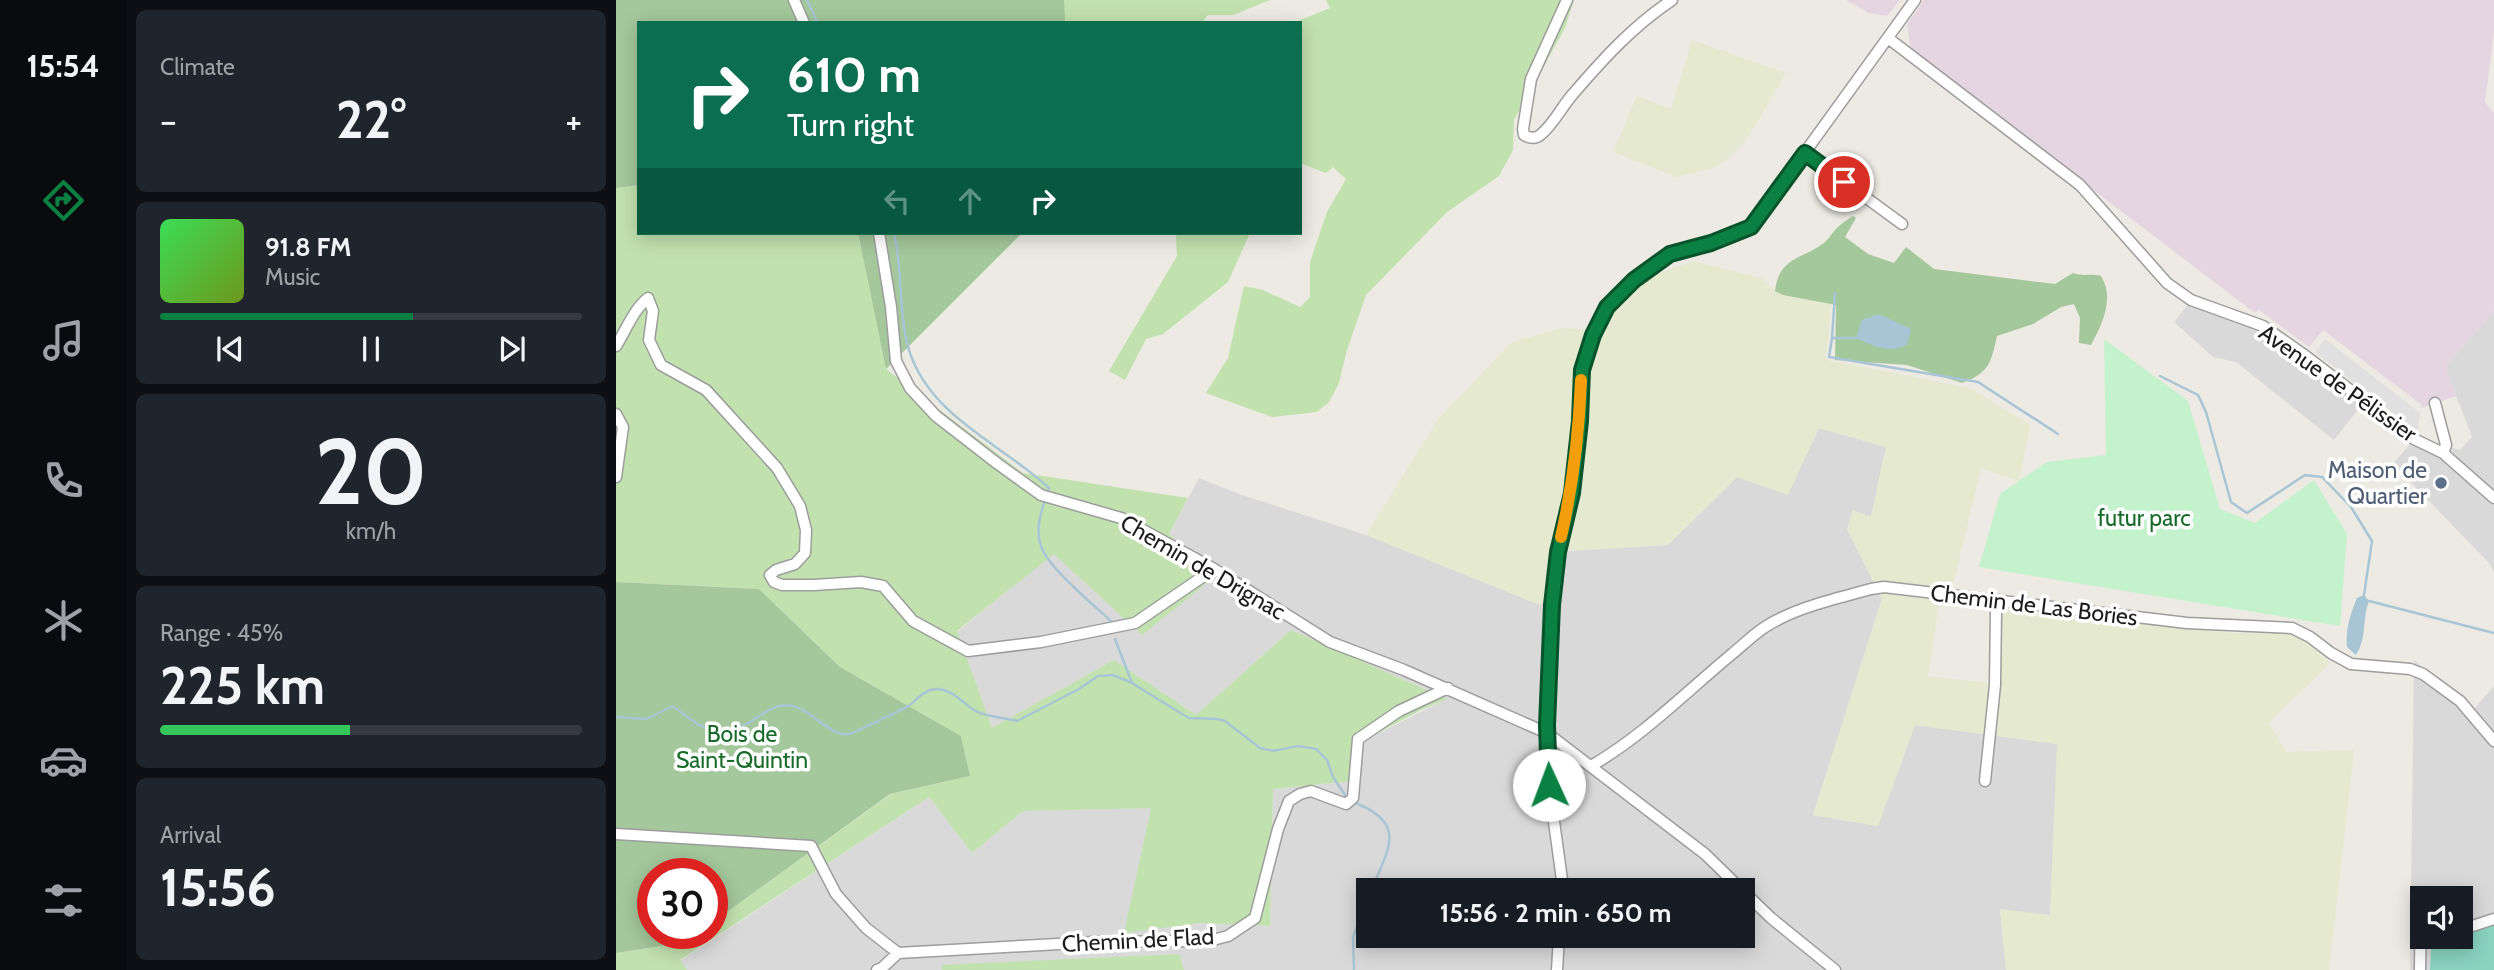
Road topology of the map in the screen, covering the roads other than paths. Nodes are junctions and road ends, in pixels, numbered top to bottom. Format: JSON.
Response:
{"nodes":[{"id":1,"x":794,"y":0,"type":"edge"},
{"id":2,"x":1567,"y":0,"type":"edge"},
{"id":3,"x":1672,"y":0,"type":"edge"},
{"id":4,"x":1915,"y":0,"type":"edge"},
{"id":5,"x":803,"y":21,"type":"edge"},
{"id":6,"x":1888,"y":38,"type":"junction"},
{"id":7,"x":1805,"y":153,"type":"junction"},
{"id":8,"x":1902,"y":224,"type":"dead end"},
{"id":9,"x":879,"y":235,"type":"edge"},
{"id":10,"x":616,"y":346,"type":"edge"},
{"id":11,"x":2435,"y":403,"type":"dead end"},
{"id":12,"x":616,"y":414,"type":"edge"},
{"id":13,"x":2443,"y":453,"type":"junction"},
{"id":14,"x":616,"y":477,"type":"edge"},
{"id":15,"x":2494,"y":498,"type":"edge"},
{"id":16,"x":1214,"y":569,"type":"junction"},
{"id":17,"x":1999,"y":600,"type":"junction"},
{"id":18,"x":1448,"y":688,"type":"junction"},
{"id":19,"x":1547,"y":733,"type":"junction"},
{"id":20,"x":2494,"y":741,"type":"edge"},
{"id":21,"x":1591,"y":766,"type":"junction"},
{"id":22,"x":1985,"y":781,"type":"dead end"},
{"id":23,"x":616,"y":834,"type":"edge"},
{"id":24,"x":1560,"y":878,"type":"edge"},
{"id":25,"x":1730,"y":878,"type":"edge"},
{"id":26,"x":1755,"y":903,"type":"edge"},
{"id":27,"x":2494,"y":919,"type":"edge"},
{"id":28,"x":2473,"y":926,"type":"edge"},
{"id":29,"x":1558,"y":948,"type":"edge"},
{"id":30,"x":2421,"y":949,"type":"edge"},
{"id":31,"x":898,"y":953,"type":"junction"},
{"id":32,"x":877,"y":970,"type":"edge"},
{"id":33,"x":1557,"y":970,"type":"edge"},
{"id":34,"x":1835,"y":970,"type":"edge"},
{"id":35,"x":2420,"y":970,"type":"edge"}],
"edges":[{"from":1,"to":5,"type":"street"},
{"from":2,"to":3,"type":"street"},
{"from":4,"to":6,"type":"street"},
{"from":6,"to":7,"type":"street"},
{"from":6,"to":13,"type":"street","name":"Avenue de Pélissier"},
{"from":7,"to":8,"type":"street"},
{"from":7,"to":19,"type":"street"},
{"from":9,"to":16,"type":"street","name":"Chemin de Drignac"},
{"from":10,"to":16,"type":"street"},
{"from":11,"to":13,"type":"street"},
{"from":12,"to":14,"type":"street"},
{"from":13,"to":15,"type":"street","name":"Avenue de Pélissier"},
{"from":16,"to":18,"type":"street","name":"Chemin de Drignac"},
{"from":17,"to":20,"type":"street","name":"Chemin de Las Bories"},
{"from":17,"to":21,"type":"street","name":"Chemin de Las Bories"},
{"from":17,"to":22,"type":"street"},
{"from":18,"to":19,"type":"street","name":"Chemin de Drignac"},
{"from":18,"to":31,"type":"street","name":"Chemin de Flad"},
{"from":19,"to":21,"type":"street","name":"Chemin de Drignac"},
{"from":19,"to":24,"type":"street"},
{"from":21,"to":25,"type":"street","name":"Chemin de Drignac"},
{"from":23,"to":31,"type":"street"},
{"from":26,"to":34,"type":"street","name":"Chemin de Drignac"},
{"from":27,"to":28,"type":"street"},
{"from":29,"to":33,"type":"street"},
{"from":30,"to":35,"type":"street"},
{"from":31,"to":32,"type":"street"}]}
